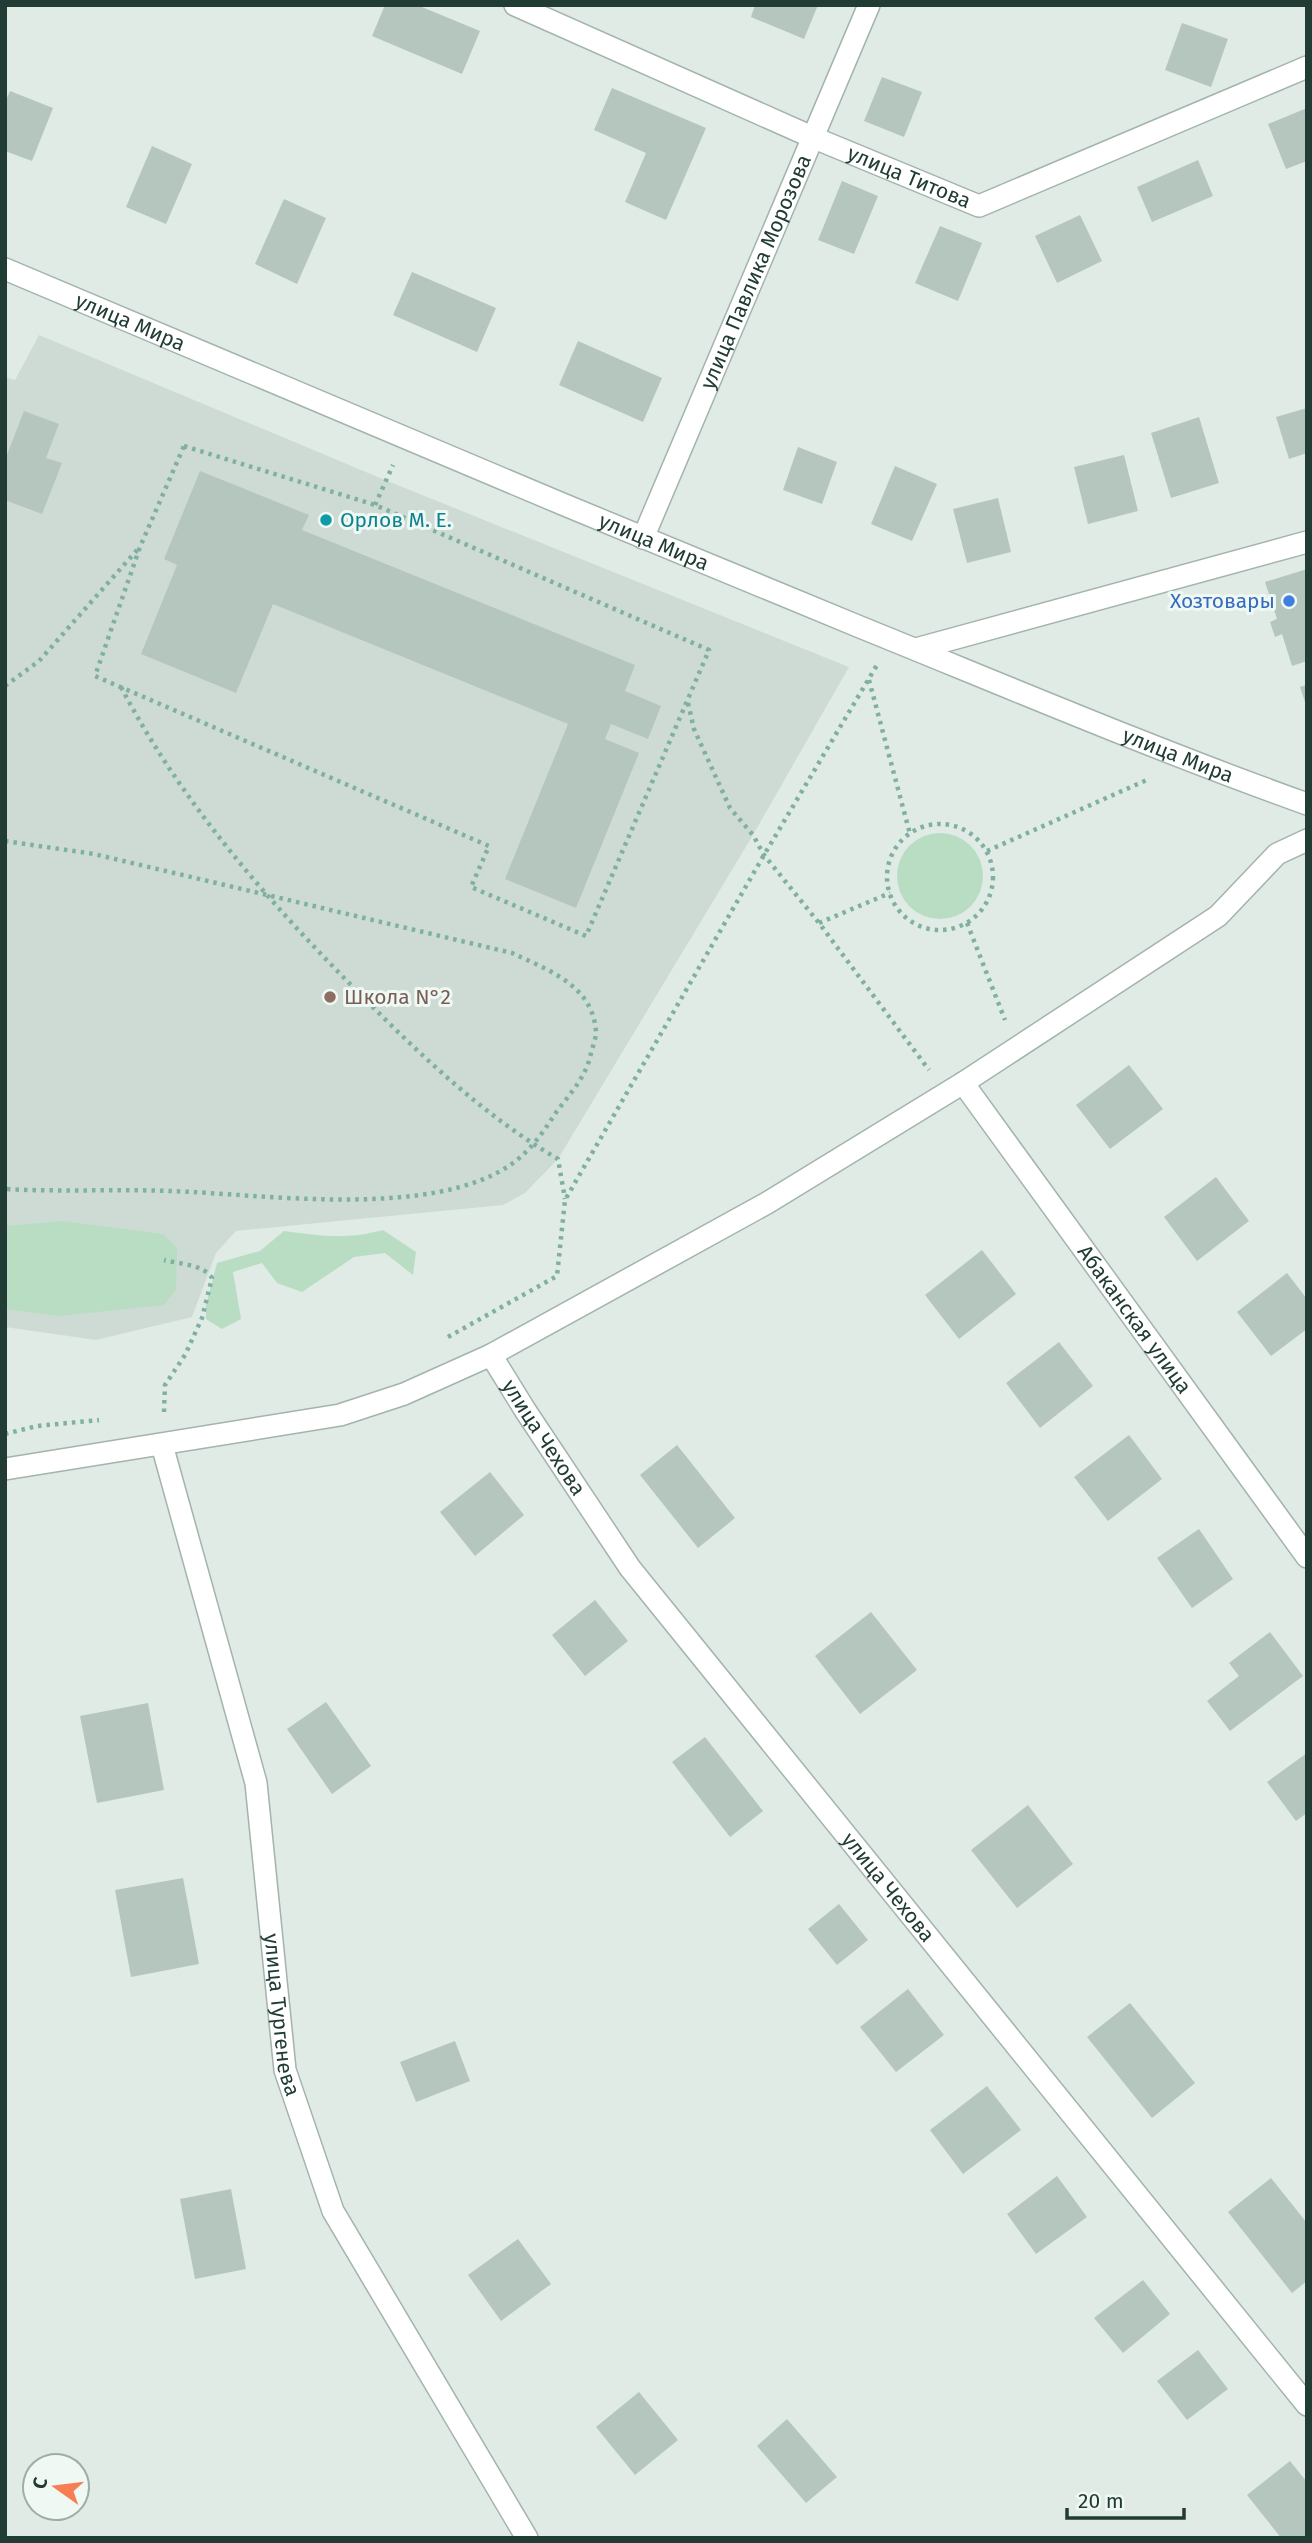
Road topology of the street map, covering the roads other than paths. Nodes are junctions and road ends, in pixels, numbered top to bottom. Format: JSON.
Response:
{"nodes":[{"id":1,"x":515,"y":5,"type":"edge"},
{"id":2,"x":869,"y":5,"type":"edge"},
{"id":3,"x":1307,"y":67,"type":"edge"},
{"id":4,"x":812,"y":138,"type":"junction"},
{"id":5,"x":5,"y":269,"type":"edge"},
{"id":6,"x":643,"y":538,"type":"junction"},
{"id":7,"x":1307,"y":542,"type":"edge"},
{"id":8,"x":916,"y":649,"type":"junction"},
{"id":9,"x":1307,"y":804,"type":"edge"},
{"id":10,"x":1307,"y":839,"type":"edge"},
{"id":11,"x":963,"y":1083,"type":"junction"},
{"id":12,"x":491,"y":1355,"type":"junction"},
{"id":13,"x":162,"y":1445,"type":"junction"},
{"id":14,"x":5,"y":1469,"type":"edge"},
{"id":15,"x":1307,"y":1557,"type":"edge"},
{"id":16,"x":1307,"y":2405,"type":"edge"},
{"id":17,"x":527,"y":2538,"type":"edge"}],
"edges":[{"from":1,"to":4,"type":"street","name":"улица Титова"},
{"from":2,"to":4,"type":"street","name":"улица Павлика Морозова"},
{"from":3,"to":4,"type":"street","name":"улица Титова"},
{"from":4,"to":6,"type":"street","name":"улица Павлика Морозова"},
{"from":5,"to":6,"type":"street","name":"улица Мира"},
{"from":6,"to":8,"type":"street","name":"улица Мира"},
{"from":7,"to":8,"type":"street"},
{"from":8,"to":9,"type":"street","name":"улица Мира"},
{"from":10,"to":11,"type":"street"},
{"from":11,"to":12,"type":"street"},
{"from":11,"to":15,"type":"street","name":"Абаканская улица"},
{"from":12,"to":13,"type":"street"},
{"from":12,"to":16,"type":"street","name":"улица Чехова"},
{"from":13,"to":14,"type":"street"},
{"from":13,"to":17,"type":"street","name":"улица Тургенева"}]}
